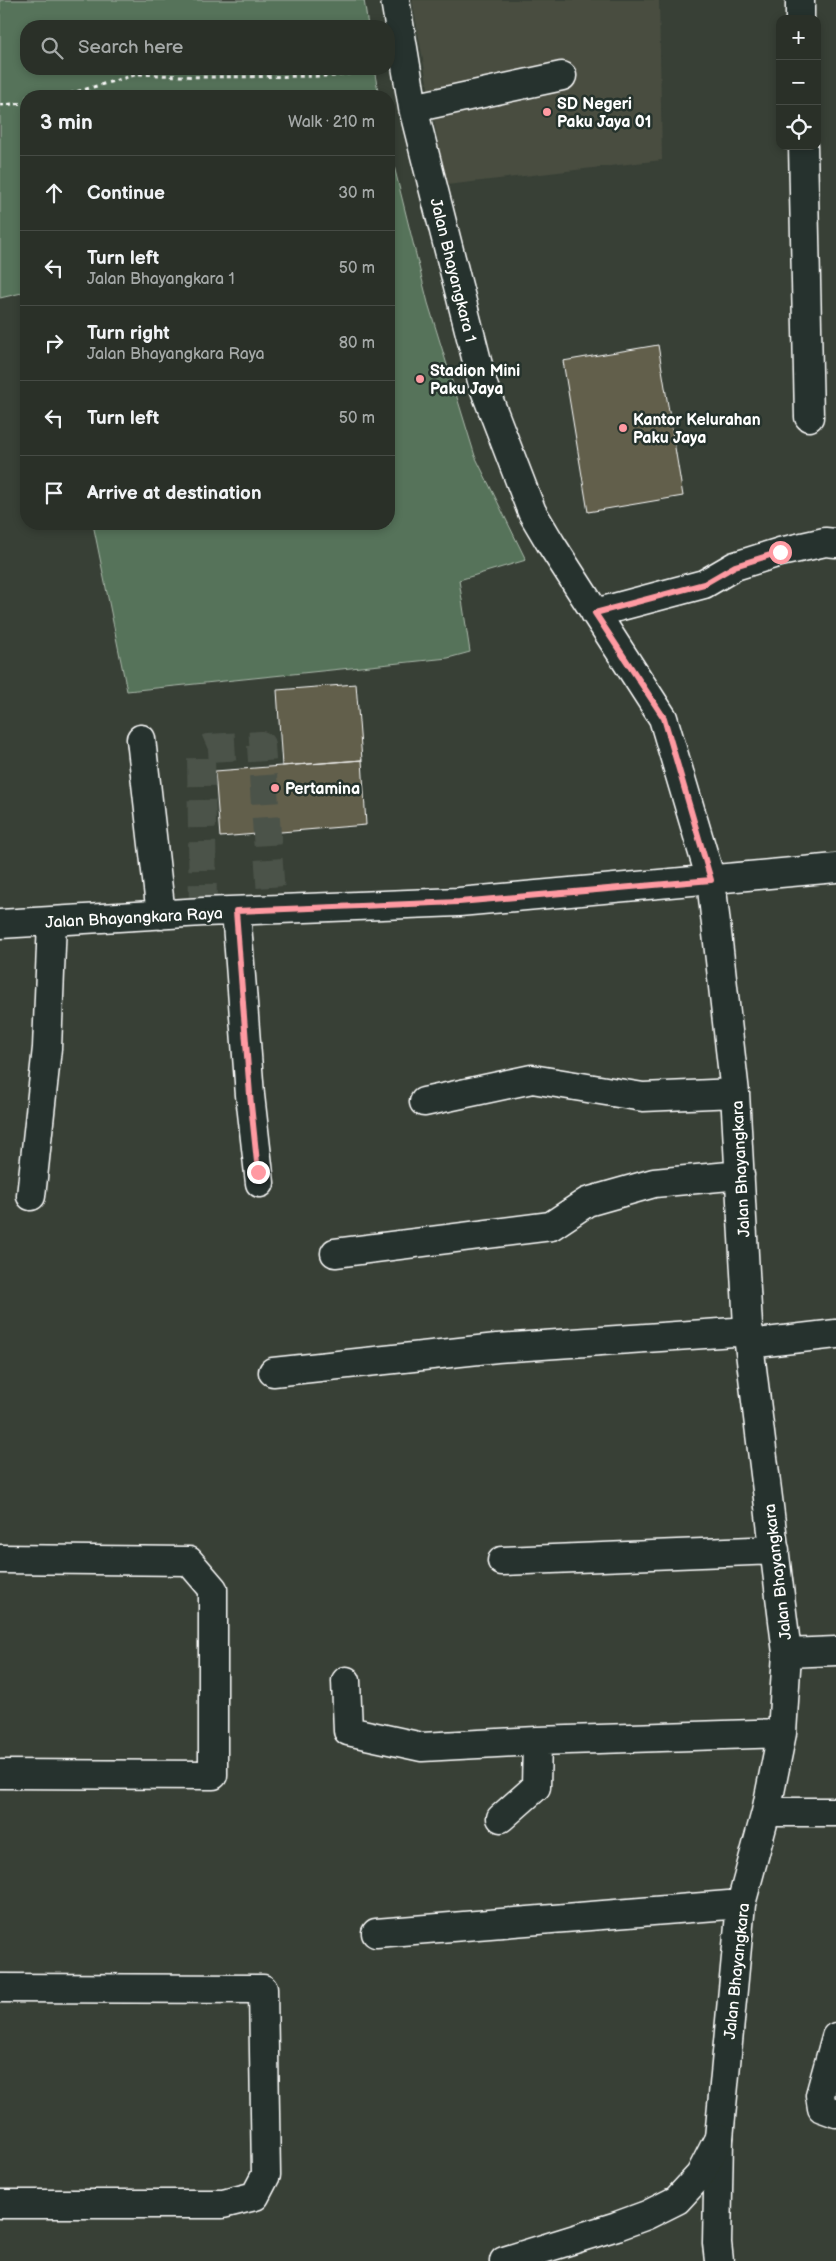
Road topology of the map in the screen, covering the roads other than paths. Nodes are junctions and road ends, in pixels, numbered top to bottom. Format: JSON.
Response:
{"nodes":[{"id":1,"x":395,"y":0,"type":"edge"},
{"id":2,"x":800,"y":0,"type":"edge"},
{"id":3,"x":800,"y":15,"type":"edge"},
{"id":4,"x":562,"y":76,"type":"dead end"},
{"id":5,"x":413,"y":108,"type":"junction"},
{"id":6,"x":803,"y":150,"type":"edge"},
{"id":7,"x":809,"y":417,"type":"dead end"},
{"id":8,"x":836,"y":544,"type":"edge"},
{"id":9,"x":595,"y":613,"type":"junction"},
{"id":10,"x":141,"y":739,"type":"dead end"},
{"id":11,"x":836,"y":868,"type":"edge"},
{"id":12,"x":711,"y":880,"type":"junction"},
{"id":13,"x":236,"y":911,"type":"junction"},
{"id":14,"x":161,"y":915,"type":"junction"},
{"id":15,"x":52,"y":921,"type":"junction"},
{"id":16,"x":0,"y":924,"type":"edge"},
{"id":17,"x":735,"y":1093,"type":"junction"},
{"id":18,"x":424,"y":1102,"type":"dead end"},
{"id":19,"x":740,"y":1175,"type":"junction"},
{"id":20,"x":260,"y":1183,"type":"dead end"},
{"id":21,"x":31,"y":1196,"type":"dead end"},
{"id":22,"x":335,"y":1252,"type":"dead end"},
{"id":23,"x":836,"y":1334,"type":"edge"},
{"id":24,"x":749,"y":1337,"type":"junction"},
{"id":25,"x":273,"y":1372,"type":"dead end"},
{"id":26,"x":775,"y":1550,"type":"junction"},
{"id":27,"x":0,"y":1559,"type":"edge"},
{"id":28,"x":502,"y":1561,"type":"dead end"},
{"id":29,"x":836,"y":1651,"type":"edge"},
{"id":30,"x":787,"y":1653,"type":"junction"},
{"id":31,"x":346,"y":1681,"type":"dead end"},
{"id":32,"x":782,"y":1733,"type":"junction"},
{"id":33,"x":538,"y":1741,"type":"junction"},
{"id":34,"x":0,"y":1774,"type":"edge"},
{"id":35,"x":766,"y":1812,"type":"junction"},
{"id":36,"x":836,"y":1812,"type":"edge"},
{"id":37,"x":501,"y":1818,"type":"dead end"},
{"id":38,"x":741,"y":1904,"type":"junction"},
{"id":39,"x":376,"y":1932,"type":"dead end"},
{"id":40,"x":0,"y":1988,"type":"edge"},
{"id":41,"x":836,"y":2037,"type":"edge"},
{"id":42,"x":836,"y":2112,"type":"edge"},
{"id":43,"x":719,"y":2138,"type":"junction"},
{"id":44,"x":0,"y":2204,"type":"edge"},
{"id":45,"x":504,"y":2261,"type":"edge"},
{"id":46,"x":719,"y":2261,"type":"edge"}],
"edges":[{"from":1,"to":5,"type":"street","name":"Jalan Bhayangkara 1"},
{"from":2,"to":3,"type":"street"},
{"from":4,"to":5,"type":"street"},
{"from":5,"to":9,"type":"street","name":"Jalan Bhayangkara 1"},
{"from":6,"to":7,"type":"street"},
{"from":8,"to":9,"type":"street"},
{"from":9,"to":12,"type":"street","name":"Jalan Bhayangkara 1"},
{"from":10,"to":14,"type":"street"},
{"from":11,"to":12,"type":"street","name":"Jalan Bhayangkara Raya"},
{"from":12,"to":13,"type":"street","name":"Jalan Bhayangkara Raya"},
{"from":12,"to":17,"type":"street","name":"Jalan Bhayangkara"},
{"from":13,"to":14,"type":"street","name":"Jalan Bhayangkara Raya"},
{"from":13,"to":20,"type":"street"},
{"from":14,"to":15,"type":"street","name":"Jalan Bhayangkara Raya"},
{"from":15,"to":16,"type":"street","name":"Jalan Bhayangkara Raya"},
{"from":15,"to":21,"type":"street"},
{"from":17,"to":18,"type":"street"},
{"from":17,"to":19,"type":"street","name":"Jalan Bhayangkara"},
{"from":19,"to":22,"type":"street"},
{"from":19,"to":24,"type":"street","name":"Jalan Bhayangkara"},
{"from":23,"to":24,"type":"street"},
{"from":24,"to":25,"type":"street"},
{"from":24,"to":26,"type":"street","name":"Jalan Bhayangkara"},
{"from":26,"to":28,"type":"street"},
{"from":26,"to":30,"type":"street","name":"Jalan Bhayangkara"},
{"from":27,"to":34,"type":"street"},
{"from":29,"to":30,"type":"street"},
{"from":30,"to":32,"type":"street","name":"Jalan Bhayangkara"},
{"from":31,"to":33,"type":"street"},
{"from":32,"to":33,"type":"street"},
{"from":32,"to":35,"type":"street","name":"Jalan Bhayangkara"},
{"from":33,"to":37,"type":"street"},
{"from":35,"to":36,"type":"street"},
{"from":35,"to":38,"type":"street","name":"Jalan Bhayangkara"},
{"from":38,"to":39,"type":"street"},
{"from":38,"to":43,"type":"street","name":"Jalan Bhayangkara"},
{"from":40,"to":44,"type":"street"},
{"from":41,"to":42,"type":"street"},
{"from":43,"to":45,"type":"street"},
{"from":43,"to":46,"type":"street","name":"Jalan Bhayangkara"}]}
